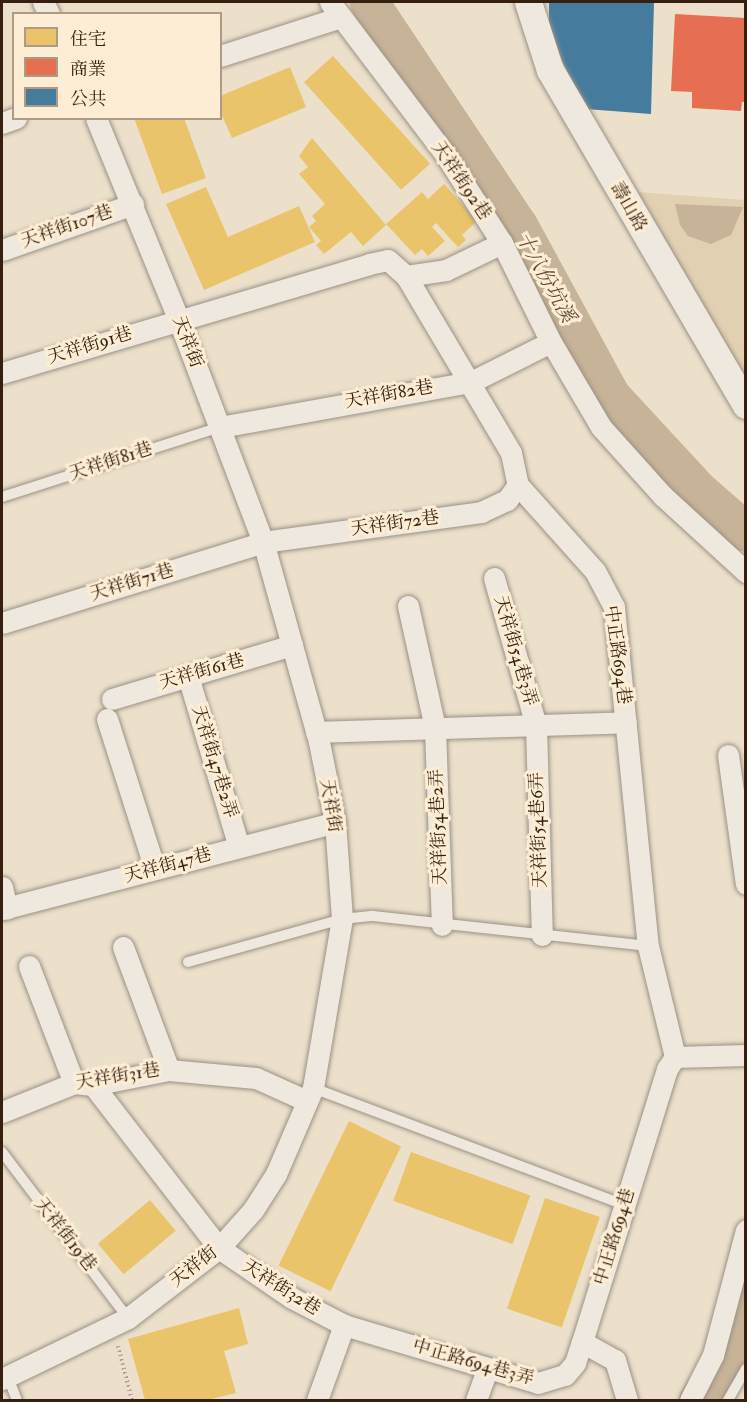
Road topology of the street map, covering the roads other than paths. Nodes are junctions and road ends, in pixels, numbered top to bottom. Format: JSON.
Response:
{"nodes":[{"id":1,"x":528,"y":2,"type":"edge"},
{"id":2,"x":335,"y":9,"type":"edge"},
{"id":3,"x":222,"y":55,"type":"edge"},
{"id":4,"x":97,"y":120,"type":"edge"},
{"id":5,"x":133,"y":204,"type":"junction"},
{"id":6,"x":502,"y":243,"type":"junction"},
{"id":7,"x":2,"y":250,"type":"edge"},
{"id":8,"x":406,"y":276,"type":"junction"},
{"id":9,"x":178,"y":318,"type":"junction"},
{"id":10,"x":551,"y":342,"type":"junction"},
{"id":11,"x":2,"y":374,"type":"edge"},
{"id":12,"x":471,"y":382,"type":"junction"},
{"id":13,"x":746,"y":405,"type":"edge"},
{"id":14,"x":220,"y":427,"type":"junction"},
{"id":15,"x":518,"y":485,"type":"junction"},
{"id":16,"x":2,"y":497,"type":"edge"},
{"id":17,"x":263,"y":543,"type":"junction"},
{"id":18,"x":746,"y":572,"type":"edge"},
{"id":19,"x":494,"y":578,"type":"dead end"},
{"id":20,"x":408,"y":606,"type":"dead end"},
{"id":21,"x":2,"y":623,"type":"edge"},
{"id":22,"x":292,"y":645,"type":"junction"},
{"id":23,"x":188,"y":676,"type":"junction"},
{"id":24,"x":626,"y":722,"type":"junction"},
{"id":25,"x":536,"y":725,"type":"junction"},
{"id":26,"x":435,"y":728,"type":"junction"},
{"id":27,"x":316,"y":732,"type":"junction"},
{"id":28,"x":728,"y":755,"type":"dead end"},
{"id":29,"x":334,"y":822,"type":"junction"},
{"id":30,"x":239,"y":847,"type":"junction"},
{"id":31,"x":155,"y":869,"type":"junction"},
{"id":32,"x":746,"y":884,"type":"edge"},
{"id":33,"x":2,"y":887,"type":"edge"},
{"id":34,"x":4,"y":909,"type":"edge"},
{"id":35,"x":342,"y":919,"type":"junction"},
{"id":36,"x":442,"y":925,"type":"junction"},
{"id":37,"x":542,"y":935,"type":"junction"},
{"id":38,"x":123,"y":946,"type":"dead end"},
{"id":39,"x":648,"y":946,"type":"junction"},
{"id":40,"x":188,"y":962,"type":"dead end"},
{"id":41,"x":29,"y":966,"type":"dead end"},
{"id":42,"x":746,"y":1055,"type":"edge"},
{"id":43,"x":675,"y":1057,"type":"junction"},
{"id":44,"x":169,"y":1070,"type":"junction"},
{"id":45,"x":83,"y":1084,"type":"junction"},
{"id":46,"x":310,"y":1095,"type":"junction"},
{"id":47,"x":2,"y":1112,"type":"edge"},
{"id":48,"x":2,"y":1152,"type":"edge"},
{"id":49,"x":625,"y":1205,"type":"junction"},
{"id":50,"x":746,"y":1230,"type":"edge"},
{"id":51,"x":219,"y":1248,"type":"junction"},
{"id":52,"x":120,"y":1322,"type":"junction"},
{"id":53,"x":344,"y":1325,"type":"junction"},
{"id":54,"x":582,"y":1342,"type":"junction"},
{"id":55,"x":487,"y":1369,"type":"junction"},
{"id":56,"x":746,"y":1369,"type":"edge"},
{"id":57,"x":4,"y":1378,"type":"edge"},
{"id":58,"x":17,"y":1401,"type":"edge"},
{"id":59,"x":316,"y":1401,"type":"edge"},
{"id":60,"x":476,"y":1401,"type":"edge"},
{"id":61,"x":627,"y":1401,"type":"edge"},
{"id":62,"x":690,"y":1401,"type":"edge"},
{"id":63,"x":728,"y":1401,"type":"edge"}],
"edges":[{"from":1,"to":13,"type":"street","name":"壽山路"},
{"from":2,"to":3,"type":"street"},
{"from":2,"to":6,"type":"street","name":"天祥街92巷"},
{"from":4,"to":5,"type":"street","name":"天祥街"},
{"from":5,"to":7,"type":"street","name":"天祥街107巷"},
{"from":5,"to":9,"type":"street","name":"天祥街"},
{"from":6,"to":8,"type":"street"},
{"from":6,"to":10,"type":"street","name":"天祥街92巷"},
{"from":8,"to":9,"type":"street"},
{"from":8,"to":12,"type":"street","name":"中正路694巷"},
{"from":9,"to":11,"type":"street","name":"天祥街91巷"},
{"from":9,"to":14,"type":"street","name":"天祥街"},
{"from":10,"to":12,"type":"street","name":"天祥街82巷"},
{"from":10,"to":18,"type":"street","name":"天祥街92巷"},
{"from":12,"to":14,"type":"street","name":"天祥街82巷"},
{"from":12,"to":15,"type":"street","name":"中正路694巷"},
{"from":14,"to":16,"type":"lane","name":"天祥街81巷"},
{"from":14,"to":17,"type":"street","name":"天祥街"},
{"from":15,"to":17,"type":"street","name":"天祥街72巷"},
{"from":15,"to":24,"type":"street","name":"中正路694巷"},
{"from":17,"to":21,"type":"street","name":"天祥街71巷"},
{"from":17,"to":22,"type":"street","name":"天祥街"},
{"from":19,"to":25,"type":"street","name":"天祥街54巷3弄"},
{"from":20,"to":26,"type":"street","name":"天祥街54巷2弄"},
{"from":22,"to":23,"type":"street","name":"天祥街61巷"},
{"from":22,"to":27,"type":"street","name":"天祥街"},
{"from":23,"to":30,"type":"street","name":"天祥街47巷2弄"},
{"from":23,"to":31,"type":"street","name":"天祥街61巷"},
{"from":24,"to":25,"type":"street"},
{"from":24,"to":39,"type":"street","name":"中正路694巷"},
{"from":25,"to":26,"type":"street"},
{"from":25,"to":37,"type":"street","name":"天祥街54巷6弄"},
{"from":26,"to":27,"type":"street"},
{"from":26,"to":36,"type":"street","name":"天祥街54巷2弄"},
{"from":27,"to":29,"type":"street","name":"天祥街"},
{"from":28,"to":32,"type":"street"},
{"from":29,"to":30,"type":"street","name":"天祥街47巷"},
{"from":29,"to":35,"type":"street","name":"天祥街"},
{"from":30,"to":31,"type":"street","name":"天祥街47巷"},
{"from":31,"to":34,"type":"street","name":"天祥街47巷"},
{"from":33,"to":34,"type":"street"},
{"from":35,"to":36,"type":"lane"},
{"from":35,"to":40,"type":"lane"},
{"from":35,"to":46,"type":"street","name":"天祥街"},
{"from":36,"to":37,"type":"lane"},
{"from":37,"to":39,"type":"lane"},
{"from":38,"to":44,"type":"street"},
{"from":39,"to":43,"type":"street","name":"中正路694巷"},
{"from":41,"to":45,"type":"street"},
{"from":42,"to":43,"type":"street"},
{"from":43,"to":49,"type":"street","name":"中正路694巷"},
{"from":44,"to":45,"type":"street","name":"天祥街31巷"},
{"from":44,"to":46,"type":"street","name":"天祥街31巷"},
{"from":45,"to":47,"type":"street","name":"天祥街31巷"},
{"from":45,"to":51,"type":"street"},
{"from":46,"to":49,"type":"lane"},
{"from":46,"to":51,"type":"street","name":"天祥街"},
{"from":48,"to":52,"type":"lane","name":"天祥街19巷"},
{"from":49,"to":54,"type":"street","name":"中正路694巷"},
{"from":50,"to":62,"type":"street"},
{"from":51,"to":52,"type":"street","name":"天祥街"},
{"from":51,"to":53,"type":"street","name":"天祥街32巷"},
{"from":52,"to":57,"type":"street","name":"天祥街"},
{"from":53,"to":55,"type":"street","name":"中正路694巷3弄"},
{"from":53,"to":59,"type":"street"},
{"from":54,"to":55,"type":"street","name":"中正路694巷3弄"},
{"from":54,"to":61,"type":"street"},
{"from":55,"to":60,"type":"street"},
{"from":56,"to":63,"type":"lane"},
{"from":57,"to":58,"type":"lane"}]}
